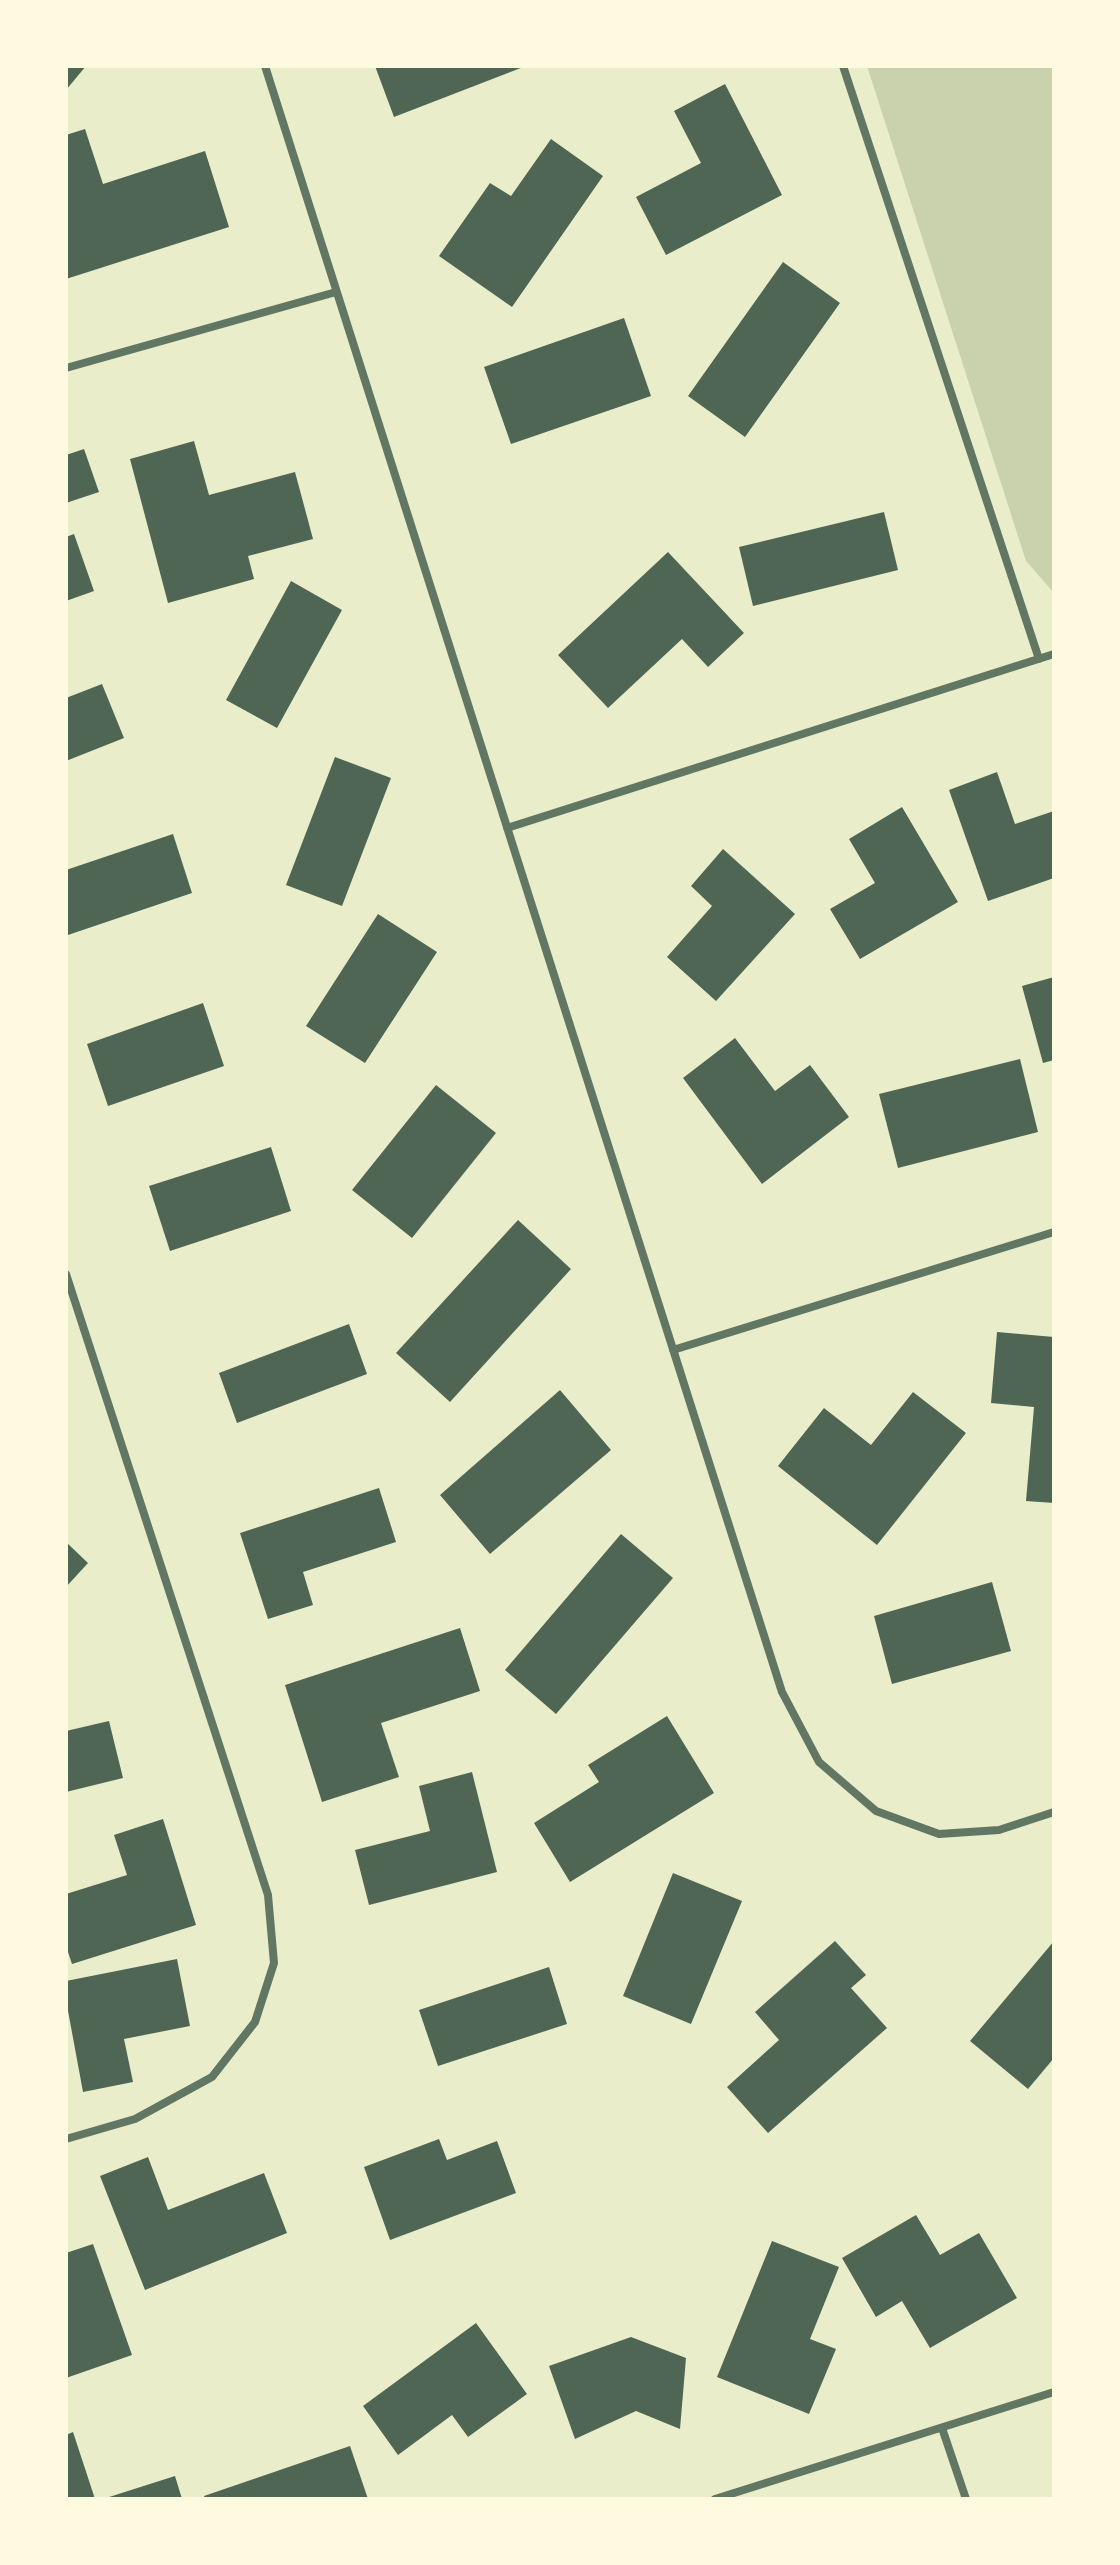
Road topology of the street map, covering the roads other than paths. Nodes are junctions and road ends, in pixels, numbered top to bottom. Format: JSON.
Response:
{"nodes":[{"id":1,"x":265,"y":66,"type":"edge"},
{"id":2,"x":843,"y":66,"type":"edge"},
{"id":3,"x":336,"y":292,"type":"junction"},
{"id":4,"x":66,"y":368,"type":"edge"},
{"id":5,"x":1054,"y":654,"type":"edge"},
{"id":6,"x":1039,"y":659,"type":"junction"},
{"id":7,"x":507,"y":828,"type":"junction"},
{"id":8,"x":1054,"y":1232,"type":"edge"},
{"id":9,"x":66,"y":1274,"type":"edge"},
{"id":10,"x":673,"y":1350,"type":"junction"},
{"id":11,"x":1054,"y":1812,"type":"edge"},
{"id":12,"x":66,"y":2139,"type":"edge"},
{"id":13,"x":1054,"y":2392,"type":"edge"},
{"id":14,"x":942,"y":2428,"type":"junction"},
{"id":15,"x":715,"y":2499,"type":"edge"},
{"id":16,"x":966,"y":2499,"type":"edge"}],
"edges":[{"from":1,"to":3,"type":"street"},
{"from":2,"to":6,"type":"street"},
{"from":3,"to":4,"type":"street"},
{"from":3,"to":7,"type":"street"},
{"from":5,"to":6,"type":"street"},
{"from":6,"to":7,"type":"street"},
{"from":7,"to":10,"type":"street"},
{"from":8,"to":10,"type":"street"},
{"from":9,"to":12,"type":"street"},
{"from":10,"to":11,"type":"street"},
{"from":13,"to":14,"type":"street"},
{"from":14,"to":15,"type":"street"},
{"from":14,"to":16,"type":"street"}]}
